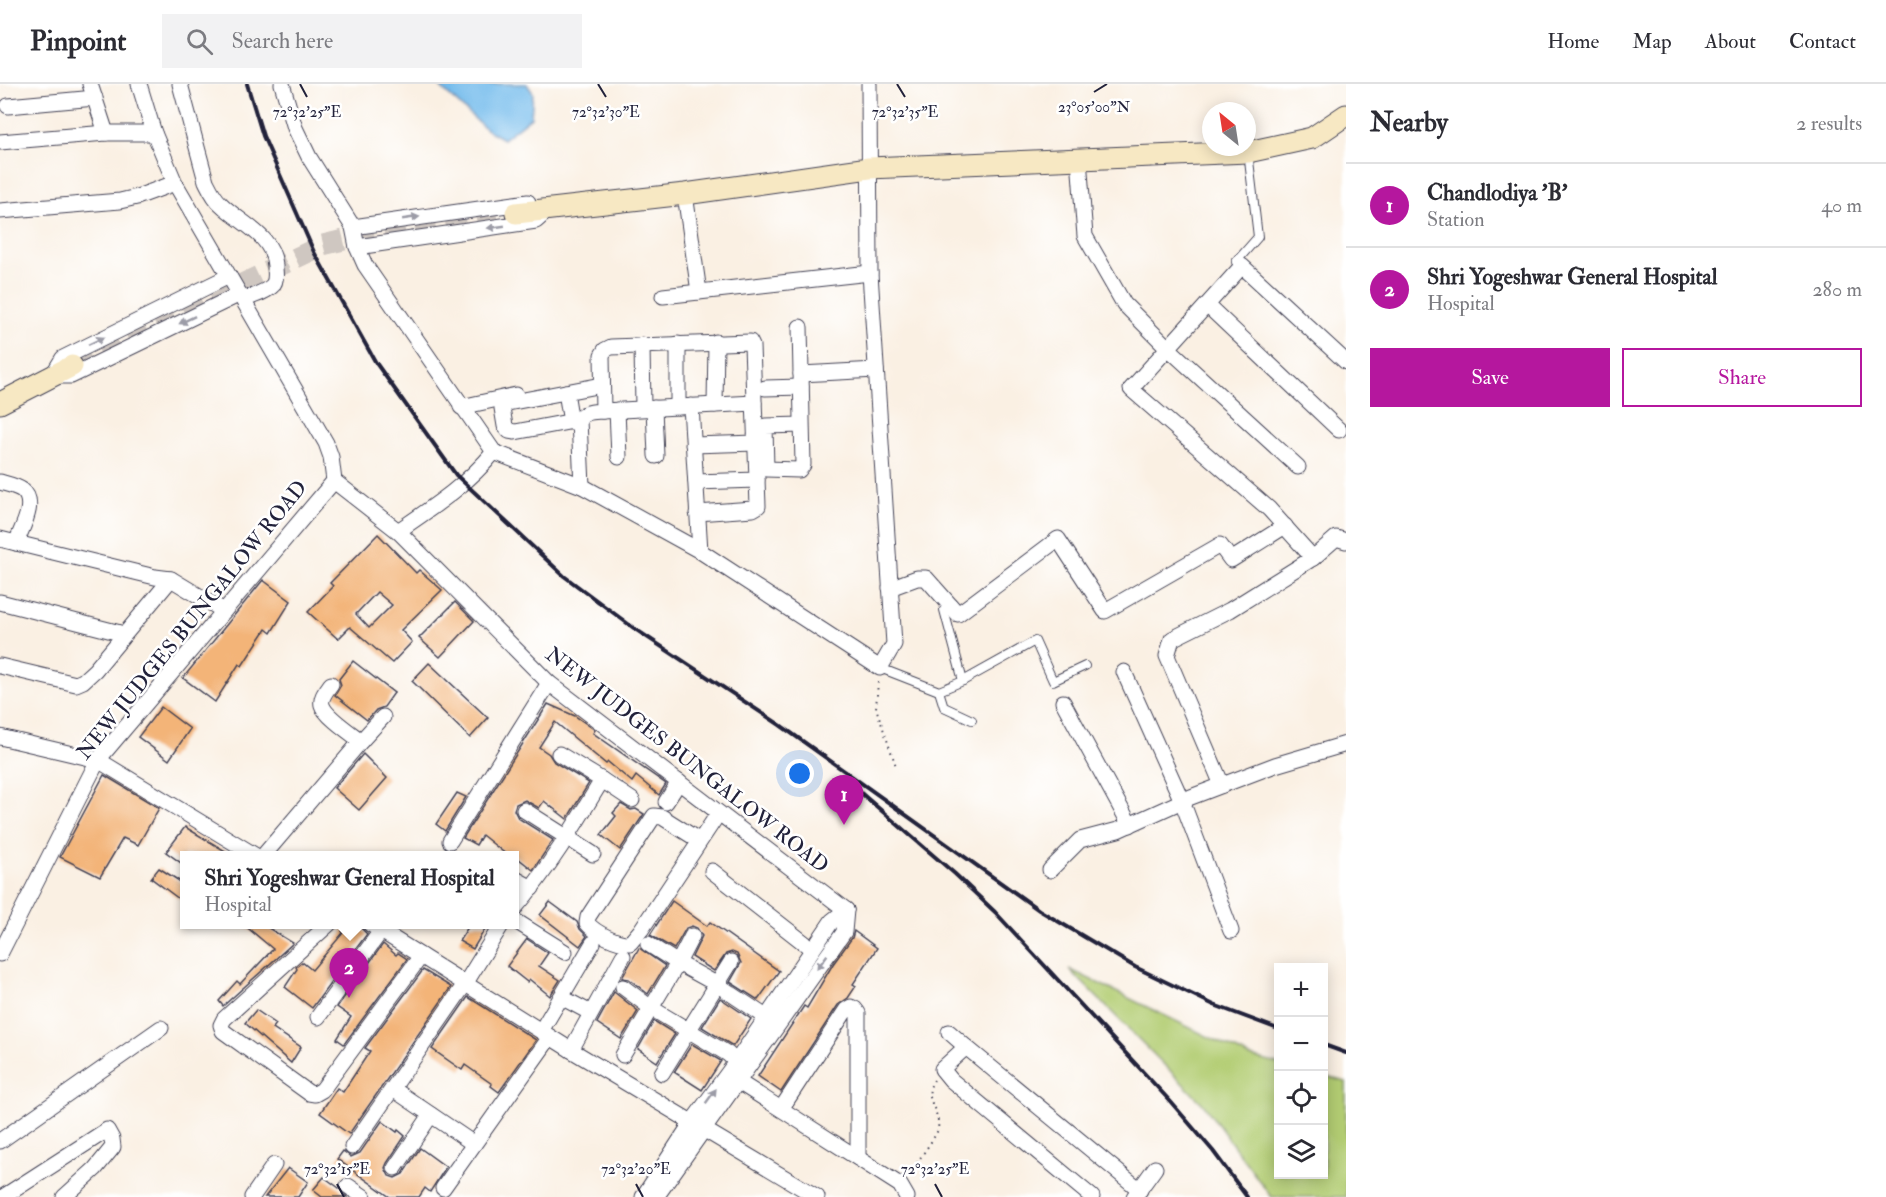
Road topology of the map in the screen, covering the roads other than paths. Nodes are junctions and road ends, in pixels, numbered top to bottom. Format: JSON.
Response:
{"nodes":[{"id":1,"x":139,"y":84,"type":"edge"},
{"id":2,"x":180,"y":84,"type":"edge"},
{"id":3,"x":282,"y":84,"type":"edge"},
{"id":4,"x":869,"y":84,"type":"edge"},
{"id":5,"x":92,"y":91,"type":"edge"},
{"id":6,"x":8,"y":106,"type":"dead end"},
{"id":7,"x":1346,"y":115,"type":"edge"},
{"id":8,"x":154,"y":132,"type":"junction"},
{"id":9,"x":106,"y":133,"type":"junction"},
{"id":10,"x":0,"y":142,"type":"edge"},
{"id":11,"x":1256,"y":150,"type":"edge"},
{"id":12,"x":1202,"y":154,"type":"edge"},
{"id":13,"x":1248,"y":156,"type":"edge"},
{"id":14,"x":1079,"y":159,"type":"junction"},
{"id":15,"x":869,"y":168,"type":"junction"},
{"id":16,"x":175,"y":183,"type":"junction"},
{"id":17,"x":685,"y":194,"type":"junction"},
{"id":18,"x":550,"y":209,"type":"junction"},
{"id":19,"x":0,"y":211,"type":"edge"},
{"id":20,"x":516,"y":213,"type":"tunnel mouth"},
{"id":21,"x":353,"y":227,"type":"junction"},
{"id":22,"x":357,"y":248,"type":"junction"},
{"id":23,"x":1236,"y":262,"type":"dead end"},
{"id":24,"x":870,"y":273,"type":"junction"},
{"id":25,"x":229,"y":276,"type":"junction"},
{"id":26,"x":699,"y":292,"type":"junction"},
{"id":27,"x":663,"y":296,"type":"dead end"},
{"id":28,"x":242,"y":297,"type":"junction"},
{"id":29,"x":1207,"y":305,"type":"junction"},
{"id":30,"x":800,"y":327,"type":"dead end"},
{"id":31,"x":716,"y":342,"type":"junction"},
{"id":32,"x":678,"y":344,"type":"junction"},
{"id":33,"x":642,"y":345,"type":"junction"},
{"id":34,"x":1168,"y":348,"type":"junction"},
{"id":35,"x":1346,"y":362,"type":"edge"},
{"id":36,"x":72,"y":366,"type":"tunnel mouth"},
{"id":37,"x":876,"y":370,"type":"junction"},
{"id":38,"x":52,"y":376,"type":"junction"},
{"id":39,"x":801,"y":381,"type":"junction"},
{"id":40,"x":602,"y":385,"type":"junction"},
{"id":41,"x":765,"y":388,"type":"dead end"},
{"id":42,"x":563,"y":389,"type":"junction"},
{"id":43,"x":0,"y":403,"type":"edge"},
{"id":44,"x":754,"y":403,"type":"junction"},
{"id":45,"x":715,"y":405,"type":"junction"},
{"id":46,"x":461,"y":406,"type":"junction"},
{"id":47,"x":685,"y":406,"type":"junction"},
{"id":48,"x":649,"y":408,"type":"junction"},
{"id":49,"x":610,"y":410,"type":"junction"},
{"id":50,"x":575,"y":421,"type":"junction"},
{"id":51,"x":802,"y":424,"type":"dead end"},
{"id":52,"x":1339,"y":430,"type":"dead end"},
{"id":53,"x":756,"y":443,"type":"junction"},
{"id":54,"x":693,"y":445,"type":"junction"},
{"id":55,"x":494,"y":452,"type":"junction"},
{"id":56,"x":656,"y":456,"type":"dead end"},
{"id":57,"x":619,"y":457,"type":"dead end"},
{"id":58,"x":1298,"y":467,"type":"dead end"},
{"id":59,"x":757,"y":480,"type":"junction"},
{"id":60,"x":334,"y":481,"type":"junction"},
{"id":61,"x":0,"y":482,"type":"edge"},
{"id":62,"x":696,"y":482,"type":"junction"},
{"id":63,"x":582,"y":486,"type":"junction"},
{"id":64,"x":698,"y":513,"type":"junction"},
{"id":65,"x":1285,"y":526,"type":"junction"},
{"id":66,"x":398,"y":531,"type":"junction"},
{"id":67,"x":0,"y":539,"type":"edge"},
{"id":68,"x":1346,"y":541,"type":"edge"},
{"id":69,"x":16,"y":543,"type":"junction"},
{"id":70,"x":700,"y":551,"type":"junction"},
{"id":71,"x":1313,"y":558,"type":"junction"},
{"id":72,"x":171,"y":579,"type":"junction"},
{"id":73,"x":890,"y":588,"type":"junction"},
{"id":74,"x":0,"y":602,"type":"edge"},
{"id":75,"x":945,"y":610,"type":"dead end"},
{"id":76,"x":224,"y":611,"type":"junction"},
{"id":77,"x":124,"y":634,"type":"junction"},
{"id":78,"x":0,"y":666,"type":"edge"},
{"id":79,"x":1084,"y":666,"type":"dead end"},
{"id":80,"x":880,"y":668,"type":"junction"},
{"id":81,"x":1124,"y":672,"type":"dead end"},
{"id":82,"x":963,"y":681,"type":"junction"},
{"id":83,"x":549,"y":683,"type":"junction"},
{"id":84,"x":331,"y":684,"type":"dead end"},
{"id":85,"x":939,"y":691,"type":"junction"},
{"id":86,"x":1063,"y":702,"type":"dead end"},
{"id":87,"x":383,"y":717,"type":"dead end"},
{"id":88,"x":972,"y":720,"type":"dead end"},
{"id":89,"x":0,"y":737,"type":"edge"},
{"id":90,"x":361,"y":741,"type":"junction"},
{"id":91,"x":1346,"y":744,"type":"edge"},
{"id":92,"x":559,"y":754,"type":"dead end"},
{"id":93,"x":98,"y":760,"type":"junction"},
{"id":94,"x":602,"y":780,"type":"junction"},
{"id":95,"x":679,"y":782,"type":"junction"},
{"id":96,"x":1222,"y":785,"type":"junction"},
{"id":97,"x":632,"y":800,"type":"dead end"},
{"id":98,"x":1182,"y":801,"type":"junction"},
{"id":99,"x":666,"y":802,"type":"dead end"},
{"id":100,"x":524,"y":810,"type":"dead end"},
{"id":101,"x":718,"y":814,"type":"junction"},
{"id":102,"x":1130,"y":825,"type":"junction"},
{"id":103,"x":567,"y":837,"type":"junction"},
{"id":104,"x":450,"y":841,"type":"dead end"},
{"id":105,"x":700,"y":841,"type":"junction"},
{"id":106,"x":249,"y":851,"type":"edge"},
{"id":107,"x":266,"y":851,"type":"edge"},
{"id":108,"x":593,"y":854,"type":"dead end"},
{"id":109,"x":1050,"y":870,"type":"dead end"},
{"id":110,"x":712,"y":871,"type":"dead end"},
{"id":111,"x":519,"y":881,"type":"edge"},
{"id":112,"x":532,"y":888,"type":"junction"},
{"id":113,"x":519,"y":903,"type":"edge"},
{"id":114,"x":846,"y":910,"type":"junction"},
{"id":115,"x":519,"y":923,"type":"edge"},
{"id":116,"x":323,"y":929,"type":"edge"},
{"id":117,"x":374,"y":929,"type":"edge"},
{"id":118,"x":377,"y":929,"type":"edge"},
{"id":119,"x":499,"y":929,"type":"edge"},
{"id":120,"x":1231,"y":932,"type":"dead end"},
{"id":121,"x":692,"y":936,"type":"dead end"},
{"id":122,"x":593,"y":943,"type":"dead end"},
{"id":123,"x":648,"y":944,"type":"dead end"},
{"id":124,"x":812,"y":949,"type":"junction"},
{"id":125,"x":566,"y":952,"type":"dead end"},
{"id":126,"x":0,"y":954,"type":"edge"},
{"id":127,"x":421,"y":956,"type":"junction"},
{"id":128,"x":623,"y":956,"type":"dead end"},
{"id":129,"x":731,"y":962,"type":"dead end"},
{"id":130,"x":678,"y":963,"type":"junction"},
{"id":131,"x":465,"y":984,"type":"junction"},
{"id":132,"x":718,"y":985,"type":"junction"},
{"id":133,"x":622,"y":987,"type":"dead end"},
{"id":134,"x":561,"y":997,"type":"junction"},
{"id":135,"x":651,"y":1008,"type":"junction"},
{"id":136,"x":591,"y":1013,"type":"junction"},
{"id":137,"x":318,"y":1017,"type":"dead end"},
{"id":138,"x":765,"y":1017,"type":"junction"},
{"id":139,"x":161,"y":1028,"type":"dead end"},
{"id":140,"x":688,"y":1030,"type":"junction"},
{"id":141,"x":949,"y":1032,"type":"dead end"},
{"id":142,"x":545,"y":1034,"type":"junction"},
{"id":143,"x":966,"y":1047,"type":"junction"},
{"id":144,"x":571,"y":1050,"type":"junction"},
{"id":145,"x":623,"y":1054,"type":"dead end"},
{"id":146,"x":736,"y":1062,"type":"junction"},
{"id":147,"x":662,"y":1073,"type":"dead end"},
{"id":148,"x":737,"y":1081,"type":"junction"},
{"id":149,"x":393,"y":1089,"type":"junction"},
{"id":150,"x":781,"y":1108,"type":"junction"},
{"id":151,"x":431,"y":1115,"type":"junction"},
{"id":152,"x":697,"y":1126,"type":"junction"},
{"id":153,"x":0,"y":1141,"type":"edge"},
{"id":154,"x":474,"y":1144,"type":"junction"},
{"id":155,"x":352,"y":1147,"type":"dead end"},
{"id":156,"x":858,"y":1158,"type":"junction"},
{"id":157,"x":274,"y":1165,"type":"dead end"},
{"id":158,"x":395,"y":1168,"type":"dead end"},
{"id":159,"x":1155,"y":1168,"type":"dead end"},
{"id":160,"x":348,"y":1186,"type":"dead end"},
{"id":161,"x":443,"y":1188,"type":"dead end"},
{"id":162,"x":1137,"y":1193,"type":"edge"},
{"id":163,"x":810,"y":1195,"type":"edge"},
{"id":164,"x":3,"y":1197,"type":"edge"},
{"id":165,"x":64,"y":1197,"type":"edge"},
{"id":166,"x":252,"y":1197,"type":"edge"},
{"id":167,"x":364,"y":1197,"type":"edge"},
{"id":168,"x":643,"y":1197,"type":"edge"},
{"id":169,"x":656,"y":1197,"type":"edge"},
{"id":170,"x":907,"y":1197,"type":"edge"},
{"id":171,"x":1092,"y":1197,"type":"edge"}],
"edges":[{"from":1,"to":8,"type":"street"},
{"from":2,"to":28,"type":"street"},
{"from":3,"to":21,"type":"street"},
{"from":4,"to":15,"type":"street"},
{"from":5,"to":6,"type":"street"},
{"from":5,"to":9,"type":"street"},
{"from":7,"to":11,"type":"street"},
{"from":8,"to":9,"type":"street"},
{"from":8,"to":16,"type":"street"},
{"from":9,"to":10,"type":"street"},
{"from":12,"to":14,"type":"street"},
{"from":13,"to":23,"type":"lane"},
{"from":14,"to":15,"type":"street"},
{"from":14,"to":34,"type":"street"},
{"from":15,"to":17,"type":"street"},
{"from":15,"to":24,"type":"street"},
{"from":16,"to":19,"type":"street"},
{"from":16,"to":25,"type":"street"},
{"from":17,"to":18,"type":"street"},
{"from":17,"to":26,"type":"street"},
{"from":18,"to":20,"type":"street"},
{"from":21,"to":18,"type":"street","one_way":true},
{"from":18,"to":22,"type":"street","one_way":true},
{"from":21,"to":22,"type":"street"},
{"from":22,"to":46,"type":"street"},
{"from":24,"to":26,"type":"street"},
{"from":24,"to":37,"type":"street"},
{"from":25,"to":28,"type":"street"},
{"from":38,"to":25,"type":"street","one_way":true},
{"from":26,"to":27,"type":"street"},
{"from":28,"to":38,"type":"street","one_way":true},
{"from":28,"to":60,"type":"street"},
{"from":29,"to":34,"type":"street"},
{"from":29,"to":35,"type":"street"},
{"from":29,"to":52,"type":"street"},
{"from":30,"to":39,"type":"street"},
{"from":31,"to":32,"type":"street"},
{"from":31,"to":44,"type":"street"},
{"from":31,"to":45,"type":"street"},
{"from":32,"to":33,"type":"street"},
{"from":32,"to":47,"type":"street"},
{"from":33,"to":40,"type":"street"},
{"from":33,"to":48,"type":"street"},
{"from":34,"to":58,"type":"street"},
{"from":34,"to":65,"type":"street"},
{"from":36,"to":38,"type":"street"},
{"from":37,"to":39,"type":"street"},
{"from":37,"to":73,"type":"street"},
{"from":38,"to":43,"type":"street"},
{"from":39,"to":41,"type":"street"},
{"from":39,"to":51,"type":"street"},
{"from":40,"to":42,"type":"street"},
{"from":40,"to":49,"type":"street"},
{"from":42,"to":46,"type":"street"},
{"from":42,"to":50,"type":"street"},
{"from":42,"to":50,"type":"street"},
{"from":44,"to":45,"type":"street"},
{"from":44,"to":53,"type":"street"},
{"from":45,"to":47,"type":"street"},
{"from":46,"to":55,"type":"street"},
{"from":47,"to":48,"type":"street"},
{"from":47,"to":54,"type":"street"},
{"from":48,"to":49,"type":"street"},
{"from":48,"to":56,"type":"street"},
{"from":49,"to":50,"type":"street"},
{"from":49,"to":57,"type":"street"},
{"from":50,"to":63,"type":"street"},
{"from":53,"to":54,"type":"street"},
{"from":53,"to":59,"type":"street"},
{"from":54,"to":62,"type":"street"},
{"from":55,"to":63,"type":"street"},
{"from":55,"to":66,"type":"street"},
{"from":59,"to":62,"type":"street"},
{"from":59,"to":64,"type":"street"},
{"from":60,"to":66,"type":"street","name":"NEW JUDGES BUNGALOW ROAD"},
{"from":60,"to":76,"type":"street","name":"NEW JUDGES BUNGALOW ROAD"},
{"from":61,"to":69,"type":"street"},
{"from":62,"to":64,"type":"street"},
{"from":63,"to":70,"type":"street"},
{"from":64,"to":70,"type":"street"},
{"from":65,"to":71,"type":"street"},
{"from":65,"to":73,"type":"street"},
{"from":66,"to":83,"type":"street","name":"NEW JUDGES BUNGALOW ROAD"},
{"from":67,"to":69,"type":"street"},
{"from":68,"to":71,"type":"street"},
{"from":69,"to":72,"type":"street"},
{"from":70,"to":80,"type":"street"},
{"from":71,"to":96,"type":"street"},
{"from":72,"to":76,"type":"street"},
{"from":72,"to":77,"type":"street"},
{"from":73,"to":80,"type":"street"},
{"from":74,"to":77,"type":"street"},
{"from":75,"to":82,"type":"lane"},
{"from":76,"to":93,"type":"street","name":"NEW JUDGES BUNGALOW ROAD"},
{"from":77,"to":78,"type":"street"},
{"from":79,"to":82,"type":"lane"},
{"from":80,"to":85,"type":"lane"},
{"from":81,"to":98,"type":"street"},
{"from":82,"to":85,"type":"lane"},
{"from":83,"to":95,"type":"street","name":"NEW JUDGES BUNGALOW ROAD"},
{"from":83,"to":104,"type":"street"},
{"from":84,"to":90,"type":"street"},
{"from":85,"to":88,"type":"lane"},
{"from":86,"to":102,"type":"street"},
{"from":87,"to":90,"type":"street"},
{"from":89,"to":93,"type":"street"},
{"from":90,"to":107,"type":"street"},
{"from":91,"to":96,"type":"street"},
{"from":92,"to":94,"type":"street"},
{"from":93,"to":106,"type":"street"},
{"from":93,"to":126,"type":"street","name":"NEW JUDGES BUNGALOW ROAD"},
{"from":94,"to":97,"type":"street"},
{"from":94,"to":103,"type":"street"},
{"from":95,"to":99,"type":"street"},
{"from":95,"to":101,"type":"street","name":"NEW JUDGES BUNGALOW ROAD"},
{"from":96,"to":98,"type":"street"},
{"from":98,"to":102,"type":"street"},
{"from":98,"to":120,"type":"street"},
{"from":100,"to":103,"type":"street"},
{"from":101,"to":105,"type":"street"},
{"from":101,"to":114,"type":"street","name":"NEW JUDGES BUNGALOW ROAD"},
{"from":102,"to":109,"type":"street"},
{"from":103,"to":108,"type":"street"},
{"from":103,"to":112,"type":"street"},
{"from":105,"to":105,"type":"street"},
{"from":110,"to":124,"type":"street"},
{"from":111,"to":112,"type":"street"},
{"from":112,"to":113,"type":"street"},
{"from":114,"to":124,"type":"street"},
{"from":114,"to":148,"type":"street","one_way":true},
{"from":115,"to":125,"type":"street"},
{"from":116,"to":127,"type":"street"},
{"from":117,"to":137,"type":"street"},
{"from":118,"to":127,"type":"street"},
{"from":119,"to":131,"type":"street"},
{"from":121,"to":130,"type":"street"},
{"from":122,"to":134,"type":"street"},
{"from":123,"to":130,"type":"street"},
{"from":124,"to":138,"type":"street"},
{"from":127,"to":131,"type":"street"},
{"from":128,"to":136,"type":"street"},
{"from":129,"to":132,"type":"street"},
{"from":130,"to":132,"type":"street"},
{"from":130,"to":135,"type":"street"},
{"from":131,"to":142,"type":"street"},
{"from":131,"to":149,"type":"street"},
{"from":132,"to":138,"type":"street"},
{"from":132,"to":140,"type":"street"},
{"from":133,"to":135,"type":"street"},
{"from":134,"to":136,"type":"street"},
{"from":134,"to":142,"type":"street"},
{"from":135,"to":140,"type":"street"},
{"from":135,"to":145,"type":"street"},
{"from":136,"to":144,"type":"street"},
{"from":138,"to":146,"type":"street"},
{"from":139,"to":153,"type":"street"},
{"from":140,"to":146,"type":"street"},
{"from":140,"to":147,"type":"street"},
{"from":141,"to":143,"type":"street"},
{"from":142,"to":144,"type":"street"},
{"from":142,"to":154,"type":"street"},
{"from":143,"to":162,"type":"street"},
{"from":143,"to":171,"type":"street"},
{"from":144,"to":152,"type":"street"},
{"from":152,"to":146,"type":"street","one_way":true},
{"from":148,"to":150,"type":"street"},
{"from":148,"to":152,"type":"street"},
{"from":149,"to":151,"type":"street"},
{"from":149,"to":155,"type":"street"},
{"from":150,"to":156,"type":"street"},
{"from":150,"to":156,"type":"street"},
{"from":151,"to":154,"type":"street"},
{"from":151,"to":158,"type":"street"},
{"from":152,"to":163,"type":"street"},
{"from":152,"to":168,"type":"street"},
{"from":152,"to":169,"type":"street"},
{"from":154,"to":161,"type":"street"},
{"from":156,"to":170,"type":"street"},
{"from":157,"to":166,"type":"street"},
{"from":159,"to":162,"type":"street"},
{"from":160,"to":167,"type":"street"},
{"from":164,"to":165,"type":"street"}]}
